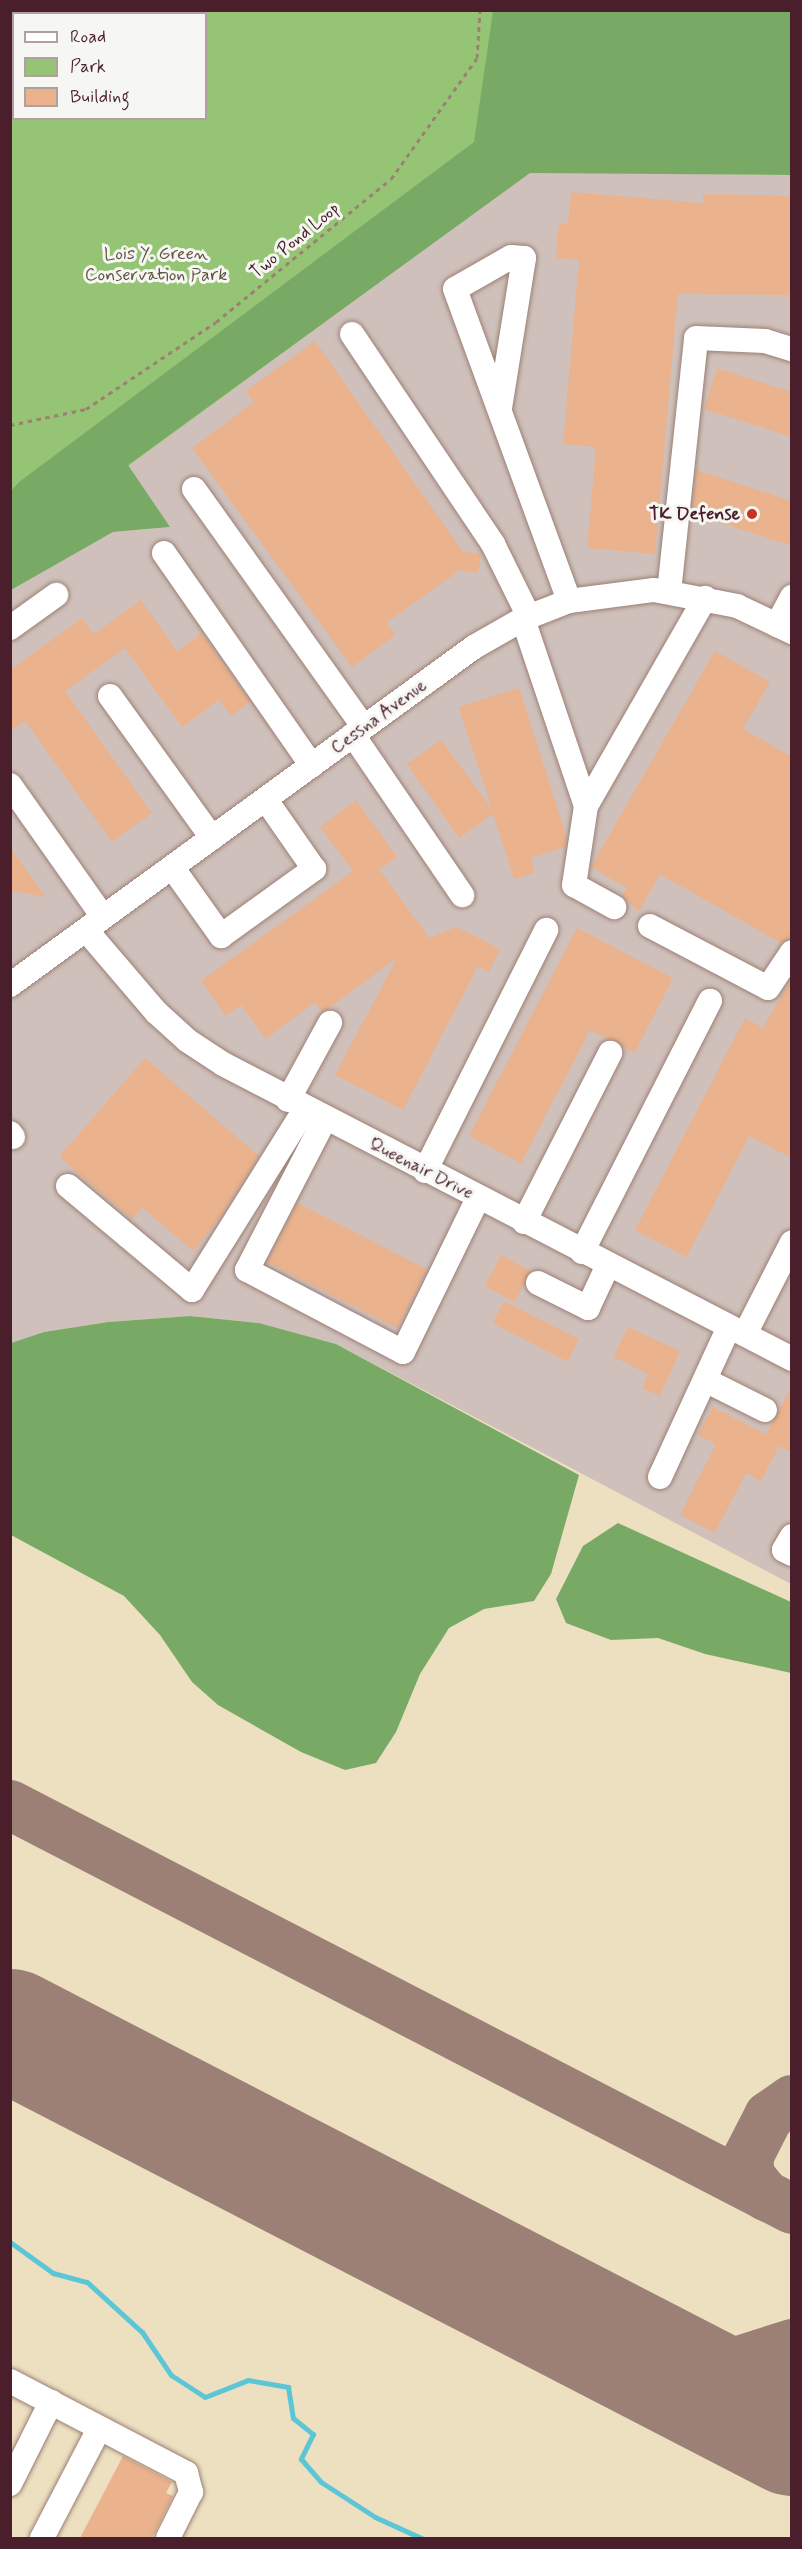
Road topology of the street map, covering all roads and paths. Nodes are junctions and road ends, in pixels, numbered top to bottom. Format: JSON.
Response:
{"nodes":[{"id":1,"x":480,"y":10,"type":"edge"},
{"id":2,"x":352,"y":334,"type":"dead end"},
{"id":3,"x":792,"y":349,"type":"edge"},
{"id":4,"x":500,"y":408,"type":"junction"},
{"id":5,"x":10,"y":424,"type":"edge"},
{"id":6,"x":194,"y":489,"type":"dead end"},
{"id":7,"x":164,"y":553,"type":"dead end"},
{"id":8,"x":669,"y":592,"type":"junction"},
{"id":9,"x":56,"y":596,"type":"dead end"},
{"id":10,"x":792,"y":597,"type":"edge"},
{"id":11,"x":705,"y":598,"type":"junction"},
{"id":12,"x":569,"y":601,"type":"junction"},
{"id":13,"x":526,"y":618,"type":"junction"},
{"id":14,"x":10,"y":628,"type":"edge"},
{"id":15,"x":784,"y":628,"type":"edge"},
{"id":16,"x":110,"y":696,"type":"dead end"},
{"id":17,"x":358,"y":731,"type":"junction"},
{"id":18,"x":312,"y":766,"type":"junction"},
{"id":19,"x":10,"y":785,"type":"edge"},
{"id":20,"x":266,"y":800,"type":"junction"},
{"id":21,"x":586,"y":806,"type":"junction"},
{"id":22,"x":212,"y":838,"type":"junction"},
{"id":23,"x":172,"y":867,"type":"junction"},
{"id":24,"x":462,"y":894,"type":"dead end"},
{"id":25,"x":614,"y":907,"type":"dead end"},
{"id":26,"x":95,"y":923,"type":"junction"},
{"id":27,"x":650,"y":926,"type":"dead end"},
{"id":28,"x":546,"y":930,"type":"dead end"},
{"id":29,"x":792,"y":952,"type":"edge"},
{"id":30,"x":10,"y":985,"type":"edge"},
{"id":31,"x":710,"y":1001,"type":"dead end"},
{"id":32,"x":330,"y":1023,"type":"dead end"},
{"id":33,"x":610,"y":1053,"type":"dead end"},
{"id":34,"x":306,"y":1109,"type":"junction"},
{"id":35,"x":425,"y":1171,"type":"junction"},
{"id":36,"x":68,"y":1186,"type":"dead end"},
{"id":37,"x":478,"y":1198,"type":"junction"},
{"id":38,"x":524,"y":1222,"type":"junction"},
{"id":39,"x":792,"y":1242,"type":"edge"},
{"id":40,"x":582,"y":1252,"type":"junction"},
{"id":41,"x":608,"y":1265,"type":"junction"},
{"id":42,"x":538,"y":1283,"type":"dead end"},
{"id":43,"x":737,"y":1330,"type":"junction"},
{"id":44,"x":792,"y":1359,"type":"edge"},
{"id":45,"x":705,"y":1380,"type":"junction"},
{"id":46,"x":765,"y":1410,"type":"dead end"},
{"id":47,"x":660,"y":1478,"type":"dead end"},
{"id":48,"x":792,"y":1536,"type":"edge"},
{"id":49,"x":792,"y":1554,"type":"edge"},
{"id":50,"x":10,"y":2381,"type":"edge"},
{"id":51,"x":51,"y":2403,"type":"junction"},
{"id":52,"x":99,"y":2428,"type":"junction"},
{"id":53,"x":10,"y":2484,"type":"edge"},
{"id":54,"x":42,"y":2538,"type":"edge"},
{"id":55,"x":168,"y":2538,"type":"edge"}],
"edges":[{"from":1,"to":5,"type":"path","name":"Two Pond Loop"},
{"from":2,"to":13,"type":"street"},
{"from":3,"to":8,"type":"street"},
{"from":4,"to":4,"type":"street"},
{"from":4,"to":12,"type":"street"},
{"from":6,"to":17,"type":"street"},
{"from":7,"to":18,"type":"street"},
{"from":8,"to":11,"type":"street","name":"Cessna Avenue"},
{"from":8,"to":12,"type":"street","name":"Cessna Avenue"},
{"from":9,"to":14,"type":"street"},
{"from":10,"to":15,"type":"street"},
{"from":11,"to":15,"type":"street","name":"Cessna Avenue"},
{"from":11,"to":21,"type":"street"},
{"from":12,"to":13,"type":"street","name":"Cessna Avenue"},
{"from":13,"to":17,"type":"street","name":"Cessna Avenue"},
{"from":13,"to":21,"type":"street"},
{"from":16,"to":22,"type":"street"},
{"from":17,"to":18,"type":"street","name":"Cessna Avenue"},
{"from":17,"to":24,"type":"street"},
{"from":18,"to":20,"type":"street","name":"Cessna Avenue"},
{"from":19,"to":26,"type":"street","name":"Queenair Drive"},
{"from":20,"to":22,"type":"street","name":"Cessna Avenue"},
{"from":20,"to":23,"type":"street"},
{"from":21,"to":25,"type":"street"},
{"from":22,"to":23,"type":"street","name":"Cessna Avenue"},
{"from":23,"to":26,"type":"street","name":"Cessna Avenue"},
{"from":26,"to":30,"type":"street","name":"Cessna Avenue"},
{"from":26,"to":34,"type":"street","name":"Queenair Drive"},
{"from":27,"to":29,"type":"street"},
{"from":28,"to":35,"type":"street"},
{"from":31,"to":40,"type":"street"},
{"from":32,"to":34,"type":"street"},
{"from":33,"to":38,"type":"street"},
{"from":34,"to":35,"type":"street","name":"Queenair Drive"},
{"from":34,"to":36,"type":"street"},
{"from":34,"to":37,"type":"street"},
{"from":35,"to":37,"type":"street","name":"Queenair Drive"},
{"from":37,"to":38,"type":"street","name":"Queenair Drive"},
{"from":38,"to":40,"type":"street","name":"Queenair Drive"},
{"from":39,"to":43,"type":"street"},
{"from":40,"to":41,"type":"street","name":"Queenair Drive"},
{"from":41,"to":42,"type":"street"},
{"from":41,"to":43,"type":"street","name":"Queenair Drive"},
{"from":43,"to":44,"type":"street","name":"Queenair Drive"},
{"from":43,"to":45,"type":"street"},
{"from":45,"to":46,"type":"street"},
{"from":45,"to":47,"type":"street"},
{"from":48,"to":49,"type":"street"},
{"from":50,"to":51,"type":"street"},
{"from":51,"to":52,"type":"street"},
{"from":51,"to":53,"type":"street"},
{"from":52,"to":54,"type":"street"},
{"from":52,"to":55,"type":"street"}]}
